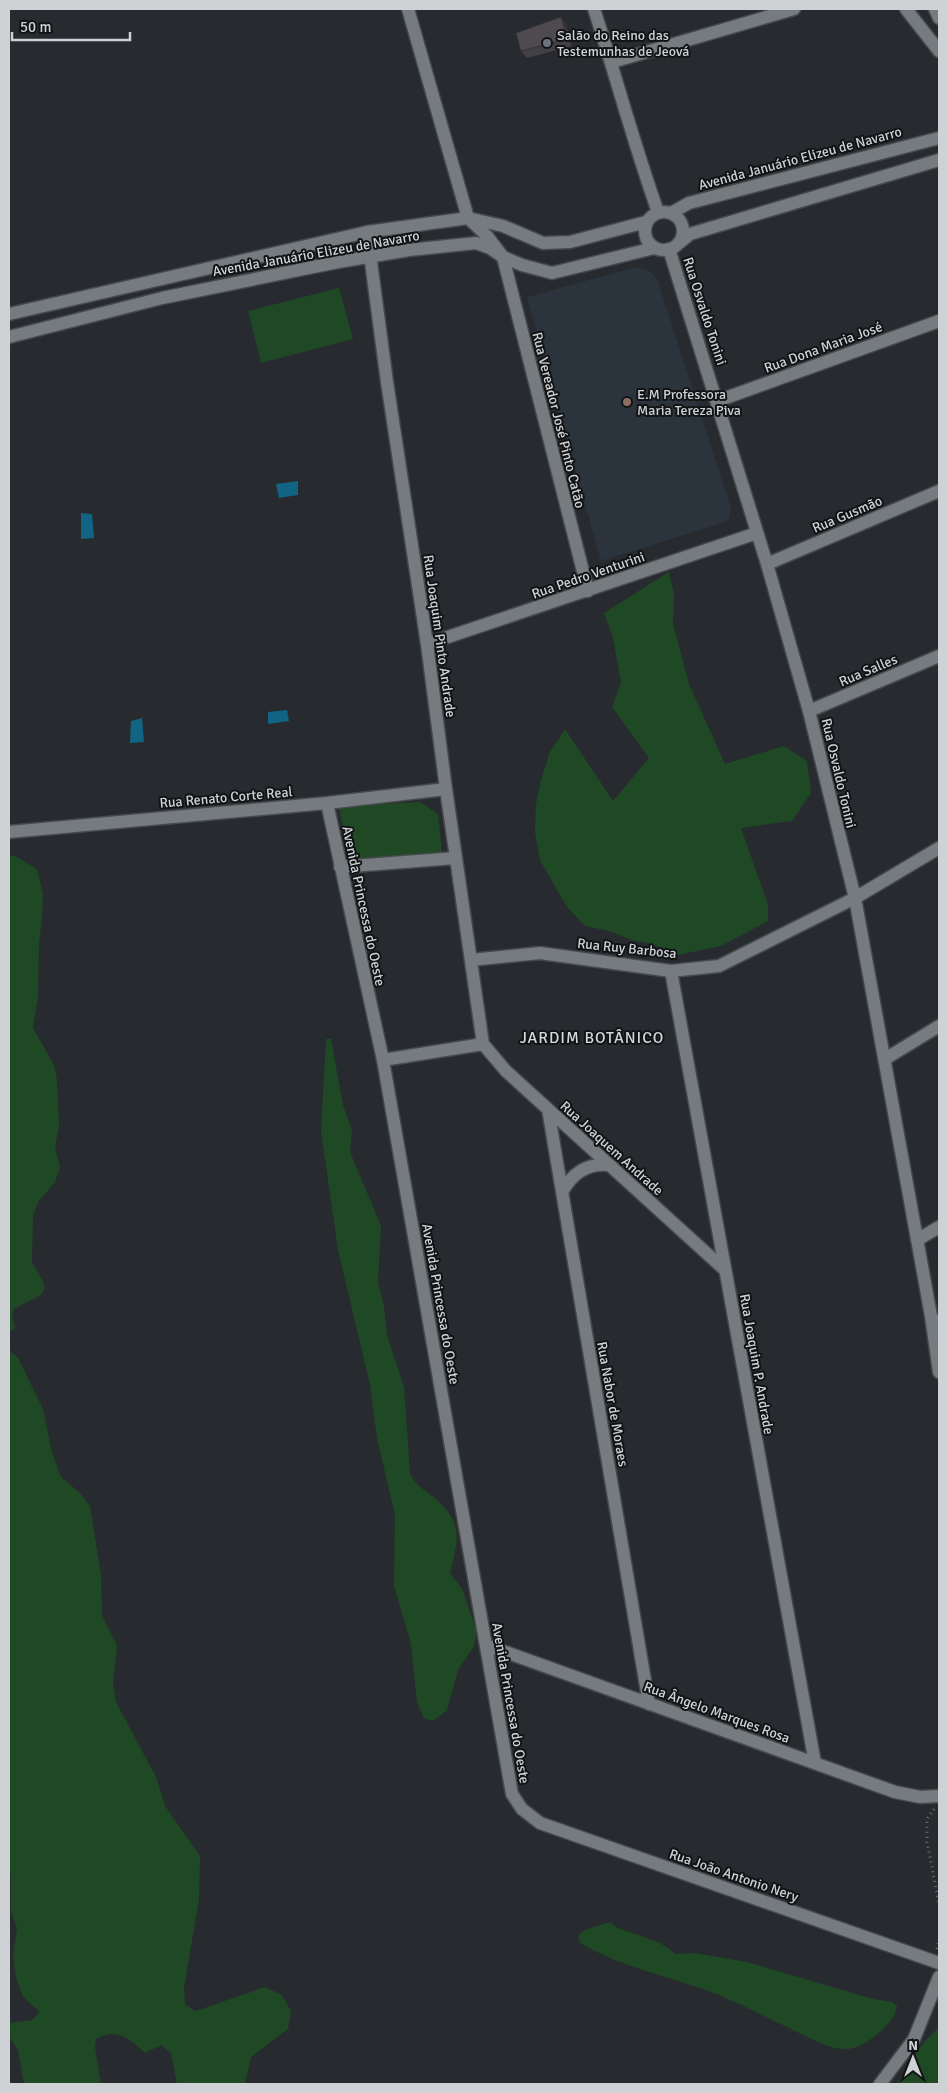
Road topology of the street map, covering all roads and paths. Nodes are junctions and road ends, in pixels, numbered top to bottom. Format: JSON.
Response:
{"nodes":[{"id":1,"x":408,"y":9,"type":"edge"},
{"id":2,"x":594,"y":9,"type":"edge"},
{"id":3,"x":794,"y":9,"type":"edge"},
{"id":4,"x":906,"y":9,"type":"edge"},
{"id":5,"x":935,"y":9,"type":"edge"},
{"id":6,"x":939,"y":18,"type":"edge"},
{"id":7,"x":939,"y":51,"type":"edge"},
{"id":8,"x":612,"y":62,"type":"junction"},
{"id":9,"x":939,"y":138,"type":"edge"},
{"id":10,"x":939,"y":160,"type":"edge"},
{"id":11,"x":664,"y":212,"type":"junction"},
{"id":12,"x":468,"y":218,"type":"junction"},
{"id":13,"x":646,"y":222,"type":"junction"},
{"id":14,"x":367,"y":232,"type":"junction"},
{"id":15,"x":674,"y":246,"type":"junction"},
{"id":16,"x":654,"y":248,"type":"junction"},
{"id":17,"x":370,"y":257,"type":"junction"},
{"id":18,"x":503,"y":257,"type":"junction"},
{"id":19,"x":9,"y":314,"type":"edge"},
{"id":20,"x":939,"y":321,"type":"edge"},
{"id":21,"x":9,"y":337,"type":"edge"},
{"id":22,"x":717,"y":401,"type":"junction"},
{"id":23,"x":939,"y":491,"type":"edge"},
{"id":24,"x":758,"y":533,"type":"junction"},
{"id":25,"x":767,"y":564,"type":"junction"},
{"id":26,"x":588,"y":591,"type":"junction"},
{"id":27,"x":428,"y":644,"type":"junction"},
{"id":28,"x":939,"y":656,"type":"edge"},
{"id":29,"x":809,"y":711,"type":"junction"},
{"id":30,"x":446,"y":789,"type":"junction"},
{"id":31,"x":327,"y":803,"type":"junction"},
{"id":32,"x":9,"y":832,"type":"edge"},
{"id":33,"x":939,"y":848,"type":"edge"},
{"id":34,"x":456,"y":858,"type":"junction"},
{"id":35,"x":340,"y":867,"type":"junction"},
{"id":36,"x":855,"y":898,"type":"junction"},
{"id":37,"x":472,"y":960,"type":"junction"},
{"id":38,"x":671,"y":971,"type":"junction"},
{"id":39,"x":939,"y":1026,"type":"edge"},
{"id":40,"x":483,"y":1044,"type":"junction"},
{"id":41,"x":885,"y":1059,"type":"junction"},
{"id":42,"x":383,"y":1060,"type":"junction"},
{"id":43,"x":548,"y":1109,"type":"junction"},
{"id":44,"x":608,"y":1165,"type":"junction"},
{"id":45,"x":562,"y":1192,"type":"junction"},
{"id":46,"x":939,"y":1227,"type":"edge"},
{"id":47,"x":918,"y":1240,"type":"junction"},
{"id":48,"x":725,"y":1270,"type":"junction"},
{"id":49,"x":931,"y":1316,"type":"junction"},
{"id":50,"x":939,"y":1329,"type":"edge"},
{"id":51,"x":939,"y":1372,"type":"edge"},
{"id":52,"x":486,"y":1645,"type":"junction"},
{"id":53,"x":649,"y":1704,"type":"junction"},
{"id":54,"x":814,"y":1763,"type":"junction"},
{"id":55,"x":937,"y":1801,"type":"edge"},
{"id":56,"x":522,"y":1809,"type":"joint"},
{"id":57,"x":939,"y":1904,"type":"edge"},
{"id":58,"x":939,"y":1963,"type":"edge"},
{"id":59,"x":939,"y":1977,"type":"edge"},
{"id":60,"x":880,"y":2084,"type":"edge"}],
"edges":[{"from":1,"to":12,"type":"street"},
{"from":2,"to":8,"type":"street"},
{"from":3,"to":8,"type":"street"},
{"from":4,"to":7,"type":"street"},
{"from":5,"to":6,"type":"street"},
{"from":8,"to":11,"type":"street"},
{"from":9,"to":11,"type":"street","name":"Avenida Januário Elizeu de Navarro"},
{"from":10,"to":15,"type":"street"},
{"from":11,"to":13,"type":"street"},
{"from":11,"to":15,"type":"street"},
{"from":12,"to":13,"type":"street","name":"Avenida Januário Elizeu de Navarro"},
{"from":12,"to":14,"type":"street","name":"Avenida Januário Elizeu de Navarro"},
{"from":12,"to":18,"type":"street"},
{"from":13,"to":16,"type":"street"},
{"from":14,"to":17,"type":"street","name":"Rua Joaquim Pinto Andrade"},
{"from":14,"to":19,"type":"street","name":"Avenida Januário Elizeu de Navarro"},
{"from":15,"to":16,"type":"street"},
{"from":15,"to":22,"type":"street","name":"Rua Osvaldo Tonini"},
{"from":16,"to":18,"type":"street","name":"Avenida Januário Elizeu de Navarro"},
{"from":17,"to":18,"type":"street","name":"Avenida Januário Elizeu de Navarro"},
{"from":17,"to":21,"type":"street","name":"Avenida Januário Elizeu de Navarro"},
{"from":17,"to":27,"type":"street","name":"Rua Joaquim Pinto Andrade"},
{"from":18,"to":26,"type":"street","name":"Rua Vereador José Pinto Catão"},
{"from":20,"to":22,"type":"street","name":"Rua Dona Maria José"},
{"from":22,"to":24,"type":"street","name":"Rua Osvaldo Tonini"},
{"from":23,"to":25,"type":"street","name":"Rua Gusmão"},
{"from":24,"to":25,"type":"street","name":"Rua Osvaldo Tonini"},
{"from":24,"to":26,"type":"street","name":"Rua Pedro Venturini"},
{"from":25,"to":29,"type":"street","name":"Rua Osvaldo Tonini"},
{"from":26,"to":27,"type":"street","name":"Rua Pedro Venturini"},
{"from":27,"to":30,"type":"street","name":"Rua Joaquim Pinto Andrade"},
{"from":28,"to":29,"type":"street","name":"Rua Salles"},
{"from":29,"to":36,"type":"street","name":"Rua Osvaldo Tonini"},
{"from":30,"to":31,"type":"street","name":"Rua Renato Corte Real"},
{"from":30,"to":34,"type":"street","name":"Rua Joaquim Pinto Andrade"},
{"from":31,"to":32,"type":"street","name":"Rua Renato Corte Real"},
{"from":31,"to":35,"type":"street","name":"Avenida Princessa do Oeste"},
{"from":33,"to":36,"type":"street","name":"Rua Ruy Barbosa"},
{"from":34,"to":35,"type":"street"},
{"from":34,"to":37,"type":"street","name":"Rua Joaquim Pinto Andrade"},
{"from":35,"to":42,"type":"street","name":"Avenida Princessa do Oeste"},
{"from":36,"to":38,"type":"street","name":"Rua Ruy Barbosa"},
{"from":36,"to":41,"type":"street","name":"Rua Osvaldo Tonini"},
{"from":37,"to":38,"type":"street","name":"Rua Ruy Barbosa"},
{"from":37,"to":40,"type":"street","name":"Rua Joaquim Pinto Andrade"},
{"from":38,"to":48,"type":"street","name":"Rua Joaquim P. Andrade"},
{"from":39,"to":41,"type":"street"},
{"from":40,"to":42,"type":"street"},
{"from":40,"to":43,"type":"street","name":"Rua Joaquem Andrade"},
{"from":41,"to":47,"type":"street","name":"Rua Osvaldo Tonini"},
{"from":42,"to":52,"type":"street","name":"Avenida Princessa do Oeste"},
{"from":43,"to":44,"type":"street","name":"Rua Joaquem Andrade"},
{"from":43,"to":45,"type":"street","name":"Rua Nabor de Moraes"},
{"from":44,"to":45,"type":"street"},
{"from":44,"to":48,"type":"street","name":"Rua Joaquem Andrade"},
{"from":45,"to":53,"type":"street","name":"Rua Nabor de Moraes"},
{"from":46,"to":47,"type":"street"},
{"from":47,"to":49,"type":"street","name":"Rua Osvaldo Tonini"},
{"from":48,"to":54,"type":"street","name":"Rua Joaquim P. Andrade"},
{"from":49,"to":50,"type":"street","name":"Rua Osvaldo Tonini"},
{"from":49,"to":51,"type":"street","name":"Rua Osvaldo Tonini"},
{"from":52,"to":53,"type":"street","name":"Rua Ângelo Marques Rosa"},
{"from":52,"to":56,"type":"street","name":"Avenida Princessa do Oeste"},
{"from":53,"to":54,"type":"street","name":"Rua Ângelo Marques Rosa"},
{"from":54,"to":55,"type":"street","name":"Rua Ângelo Marques Rosa"},
{"from":55,"to":57,"type":"path"},
{"from":56,"to":58,"type":"street","name":"Rua João Antonio Nery"},
{"from":59,"to":60,"type":"street"}]}
